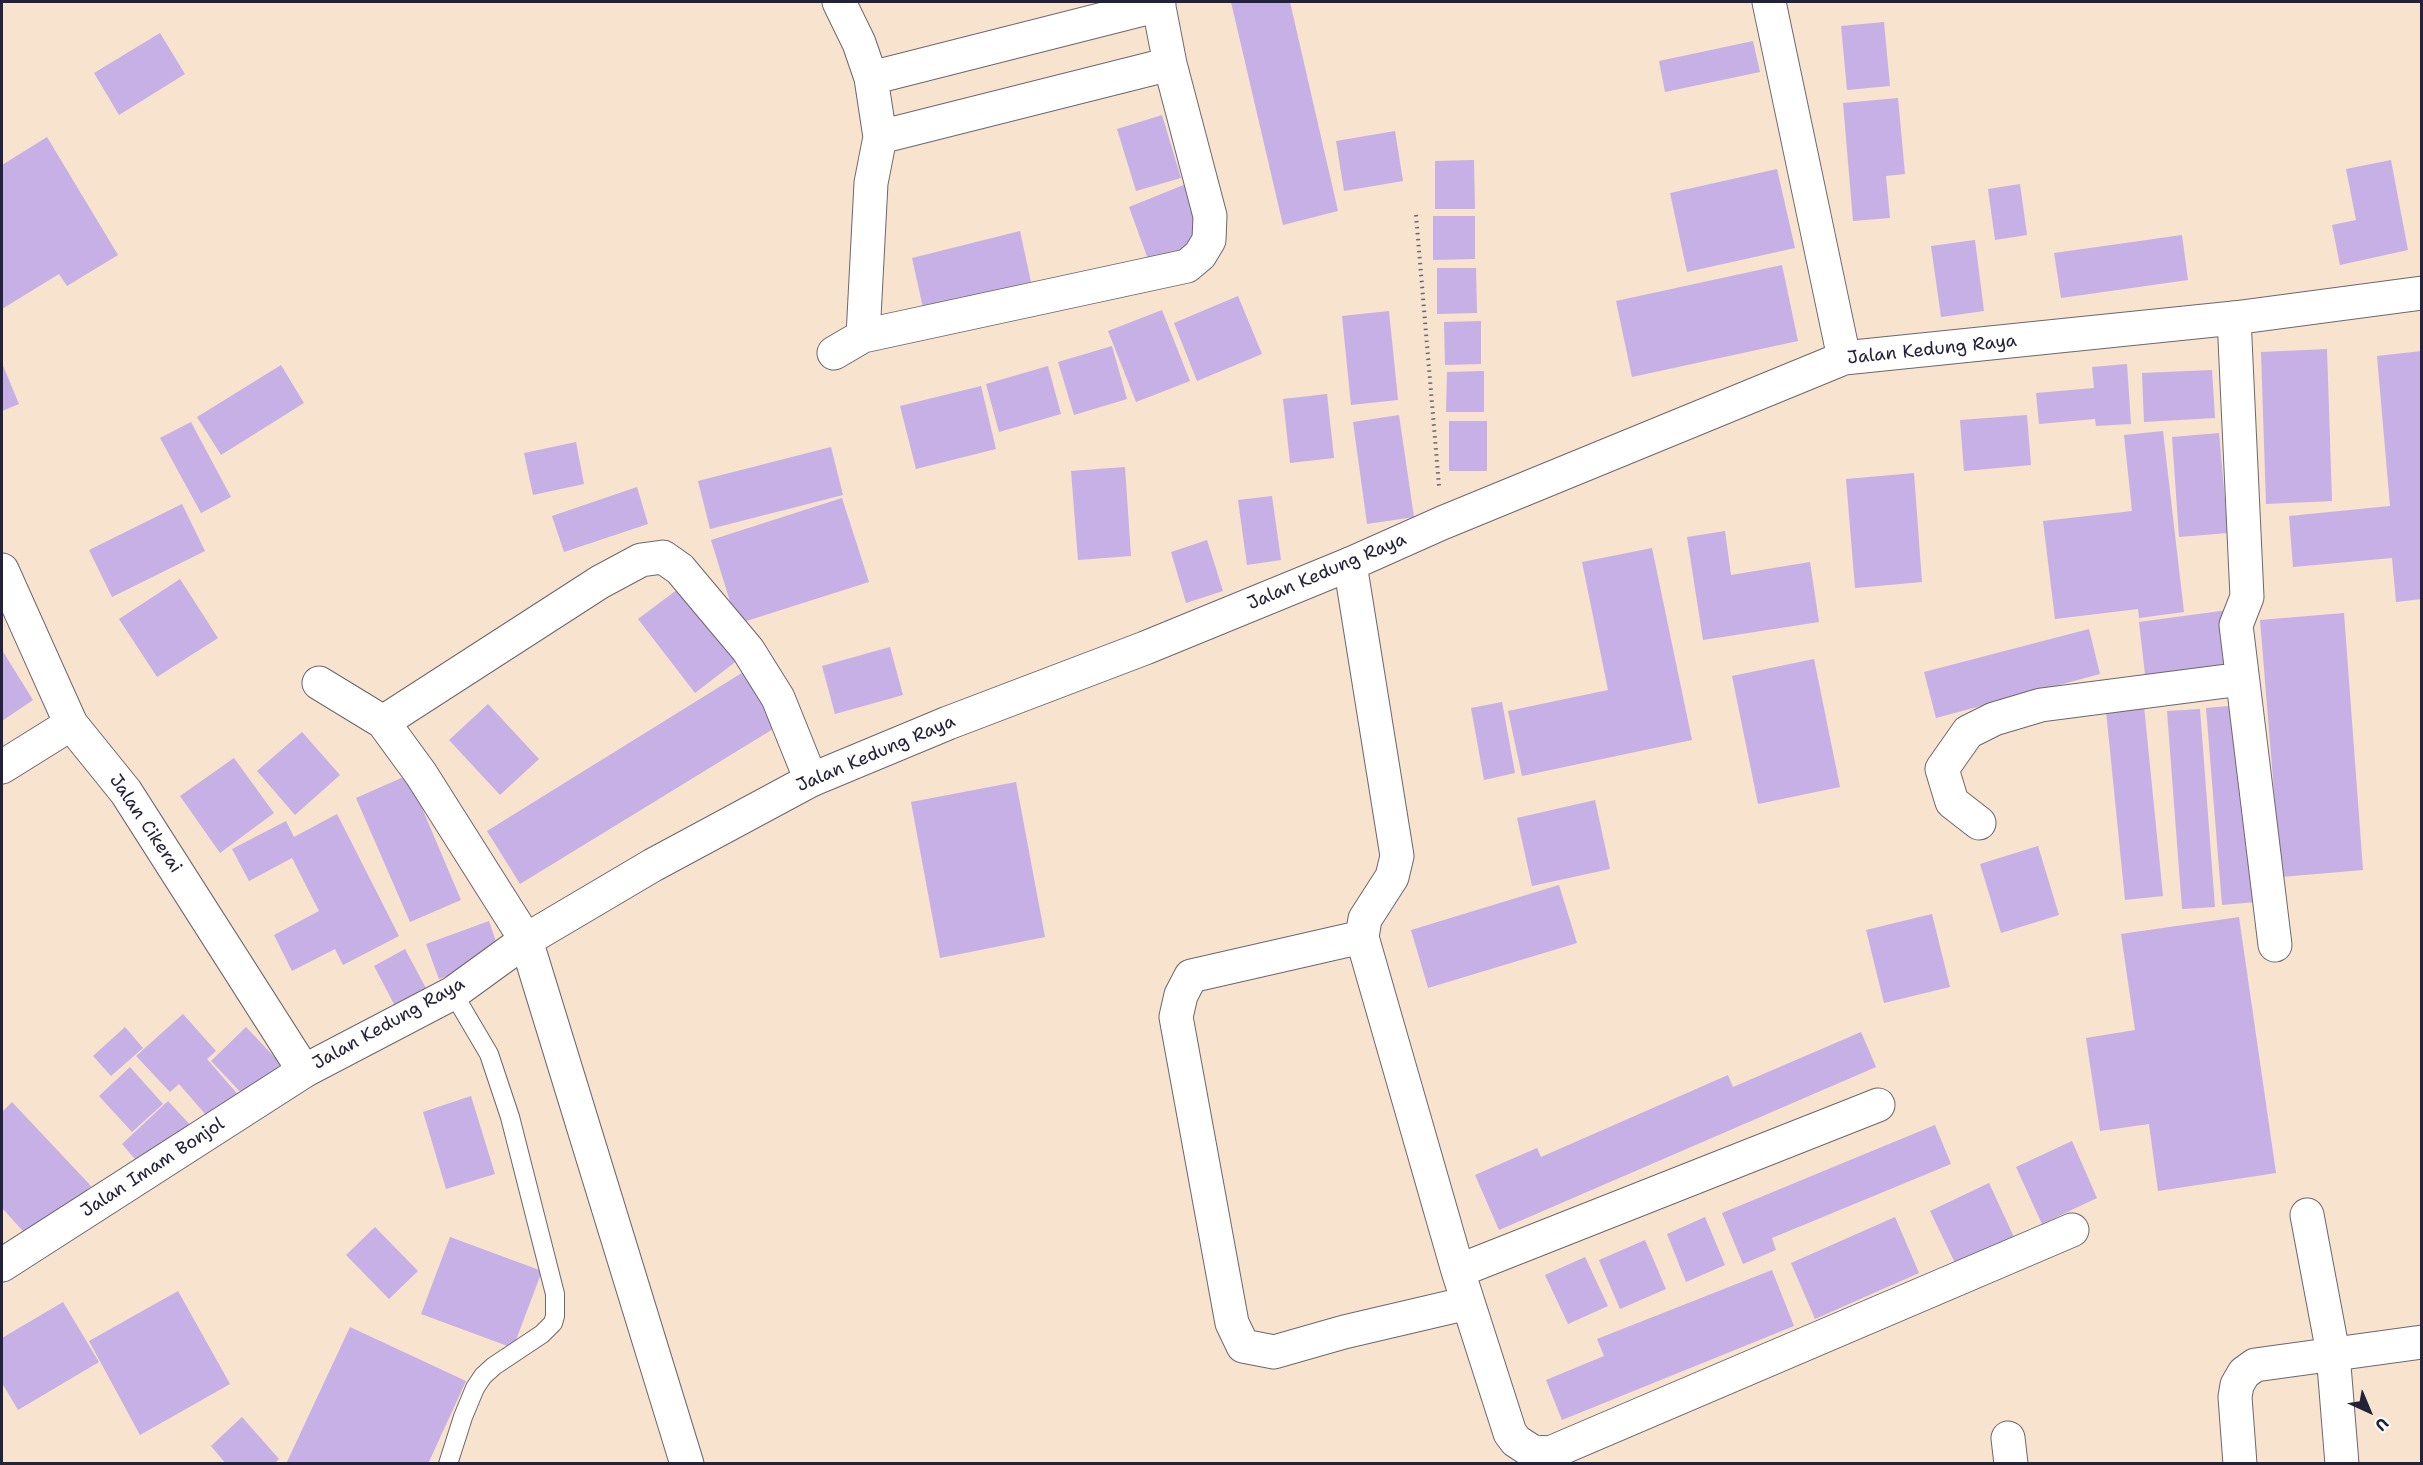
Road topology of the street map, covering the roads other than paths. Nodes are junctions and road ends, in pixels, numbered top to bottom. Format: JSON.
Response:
{"nodes":[{"id":1,"x":839,"y":2,"type":"edge"},
{"id":2,"x":1769,"y":2,"type":"edge"},
{"id":3,"x":1159,"y":3,"type":"edge"},
{"id":4,"x":1170,"y":64,"type":"junction"},
{"id":5,"x":871,"y":78,"type":"junction"},
{"id":6,"x":880,"y":137,"type":"junction"},
{"id":7,"x":2421,"y":293,"type":"edge"},
{"id":8,"x":2234,"y":318,"type":"junction"},
{"id":9,"x":863,"y":336,"type":"junction"},
{"id":10,"x":834,"y":353,"type":"dead end"},
{"id":11,"x":1844,"y":358,"type":"junction"},
{"id":12,"x":1350,"y":564,"type":"junction"},
{"id":13,"x":2,"y":570,"type":"edge"},
{"id":14,"x":2242,"y":679,"type":"junction"},
{"id":15,"x":319,"y":683,"type":"dead end"},
{"id":16,"x":383,"y":722,"type":"junction"},
{"id":17,"x":71,"y":724,"type":"junction"},
{"id":18,"x":2,"y":767,"type":"edge"},
{"id":19,"x":811,"y":780,"type":"junction"},
{"id":20,"x":1979,"y":823,"type":"dead end"},
{"id":21,"x":1362,"y":937,"type":"junction"},
{"id":22,"x":526,"y":940,"type":"junction"},
{"id":23,"x":2275,"y":945,"type":"dead end"},
{"id":24,"x":453,"y":993,"type":"junction"},
{"id":25,"x":304,"y":1071,"type":"junction"},
{"id":26,"x":1878,"y":1105,"type":"dead end"},
{"id":27,"x":2307,"y":1215,"type":"dead end"},
{"id":28,"x":2072,"y":1230,"type":"dead end"},
{"id":29,"x":2,"y":1265,"type":"edge"},
{"id":30,"x":1458,"y":1271,"type":"junction"},
{"id":31,"x":1468,"y":1303,"type":"junction"},
{"id":32,"x":2421,"y":1342,"type":"edge"},
{"id":33,"x":2333,"y":1353,"type":"junction"},
{"id":34,"x":448,"y":1464,"type":"edge"},
{"id":35,"x":687,"y":1464,"type":"edge"},
{"id":36,"x":2240,"y":1464,"type":"edge"},
{"id":37,"x":2342,"y":1464,"type":"edge"}],
"edges":[{"from":1,"to":5,"type":"street"},
{"from":2,"to":11,"type":"street"},
{"from":3,"to":4,"type":"street"},
{"from":3,"to":5,"type":"street"},
{"from":4,"to":6,"type":"street"},
{"from":4,"to":9,"type":"street"},
{"from":5,"to":6,"type":"street"},
{"from":6,"to":9,"type":"street"},
{"from":7,"to":8,"type":"street","name":"Jalan Kedung Raya"},
{"from":8,"to":11,"type":"street","name":"Jalan Kedung Raya"},
{"from":8,"to":14,"type":"street"},
{"from":9,"to":10,"type":"street"},
{"from":11,"to":12,"type":"street","name":"Jalan Kedung Raya"},
{"from":12,"to":19,"type":"street","name":"Jalan Kedung Raya"},
{"from":12,"to":21,"type":"street"},
{"from":13,"to":17,"type":"street","name":"Jalan Cikerai"},
{"from":14,"to":20,"type":"street"},
{"from":14,"to":23,"type":"street"},
{"from":15,"to":16,"type":"street"},
{"from":16,"to":19,"type":"street"},
{"from":16,"to":22,"type":"street"},
{"from":17,"to":18,"type":"street"},
{"from":17,"to":25,"type":"street","name":"Jalan Cikerai"},
{"from":19,"to":22,"type":"street","name":"Jalan Kedung Raya"},
{"from":21,"to":30,"type":"street"},
{"from":21,"to":31,"type":"street"},
{"from":22,"to":24,"type":"street","name":"Jalan Kedung Raya"},
{"from":22,"to":35,"type":"street"},
{"from":24,"to":25,"type":"street","name":"Jalan Kedung Raya"},
{"from":24,"to":34,"type":"lane"},
{"from":25,"to":29,"type":"street","name":"Jalan Imam Bonjol"},
{"from":26,"to":30,"type":"street"},
{"from":27,"to":33,"type":"street"},
{"from":28,"to":31,"type":"street"},
{"from":30,"to":31,"type":"street"},
{"from":32,"to":33,"type":"street"},
{"from":33,"to":36,"type":"street"},
{"from":33,"to":37,"type":"street"}]}
